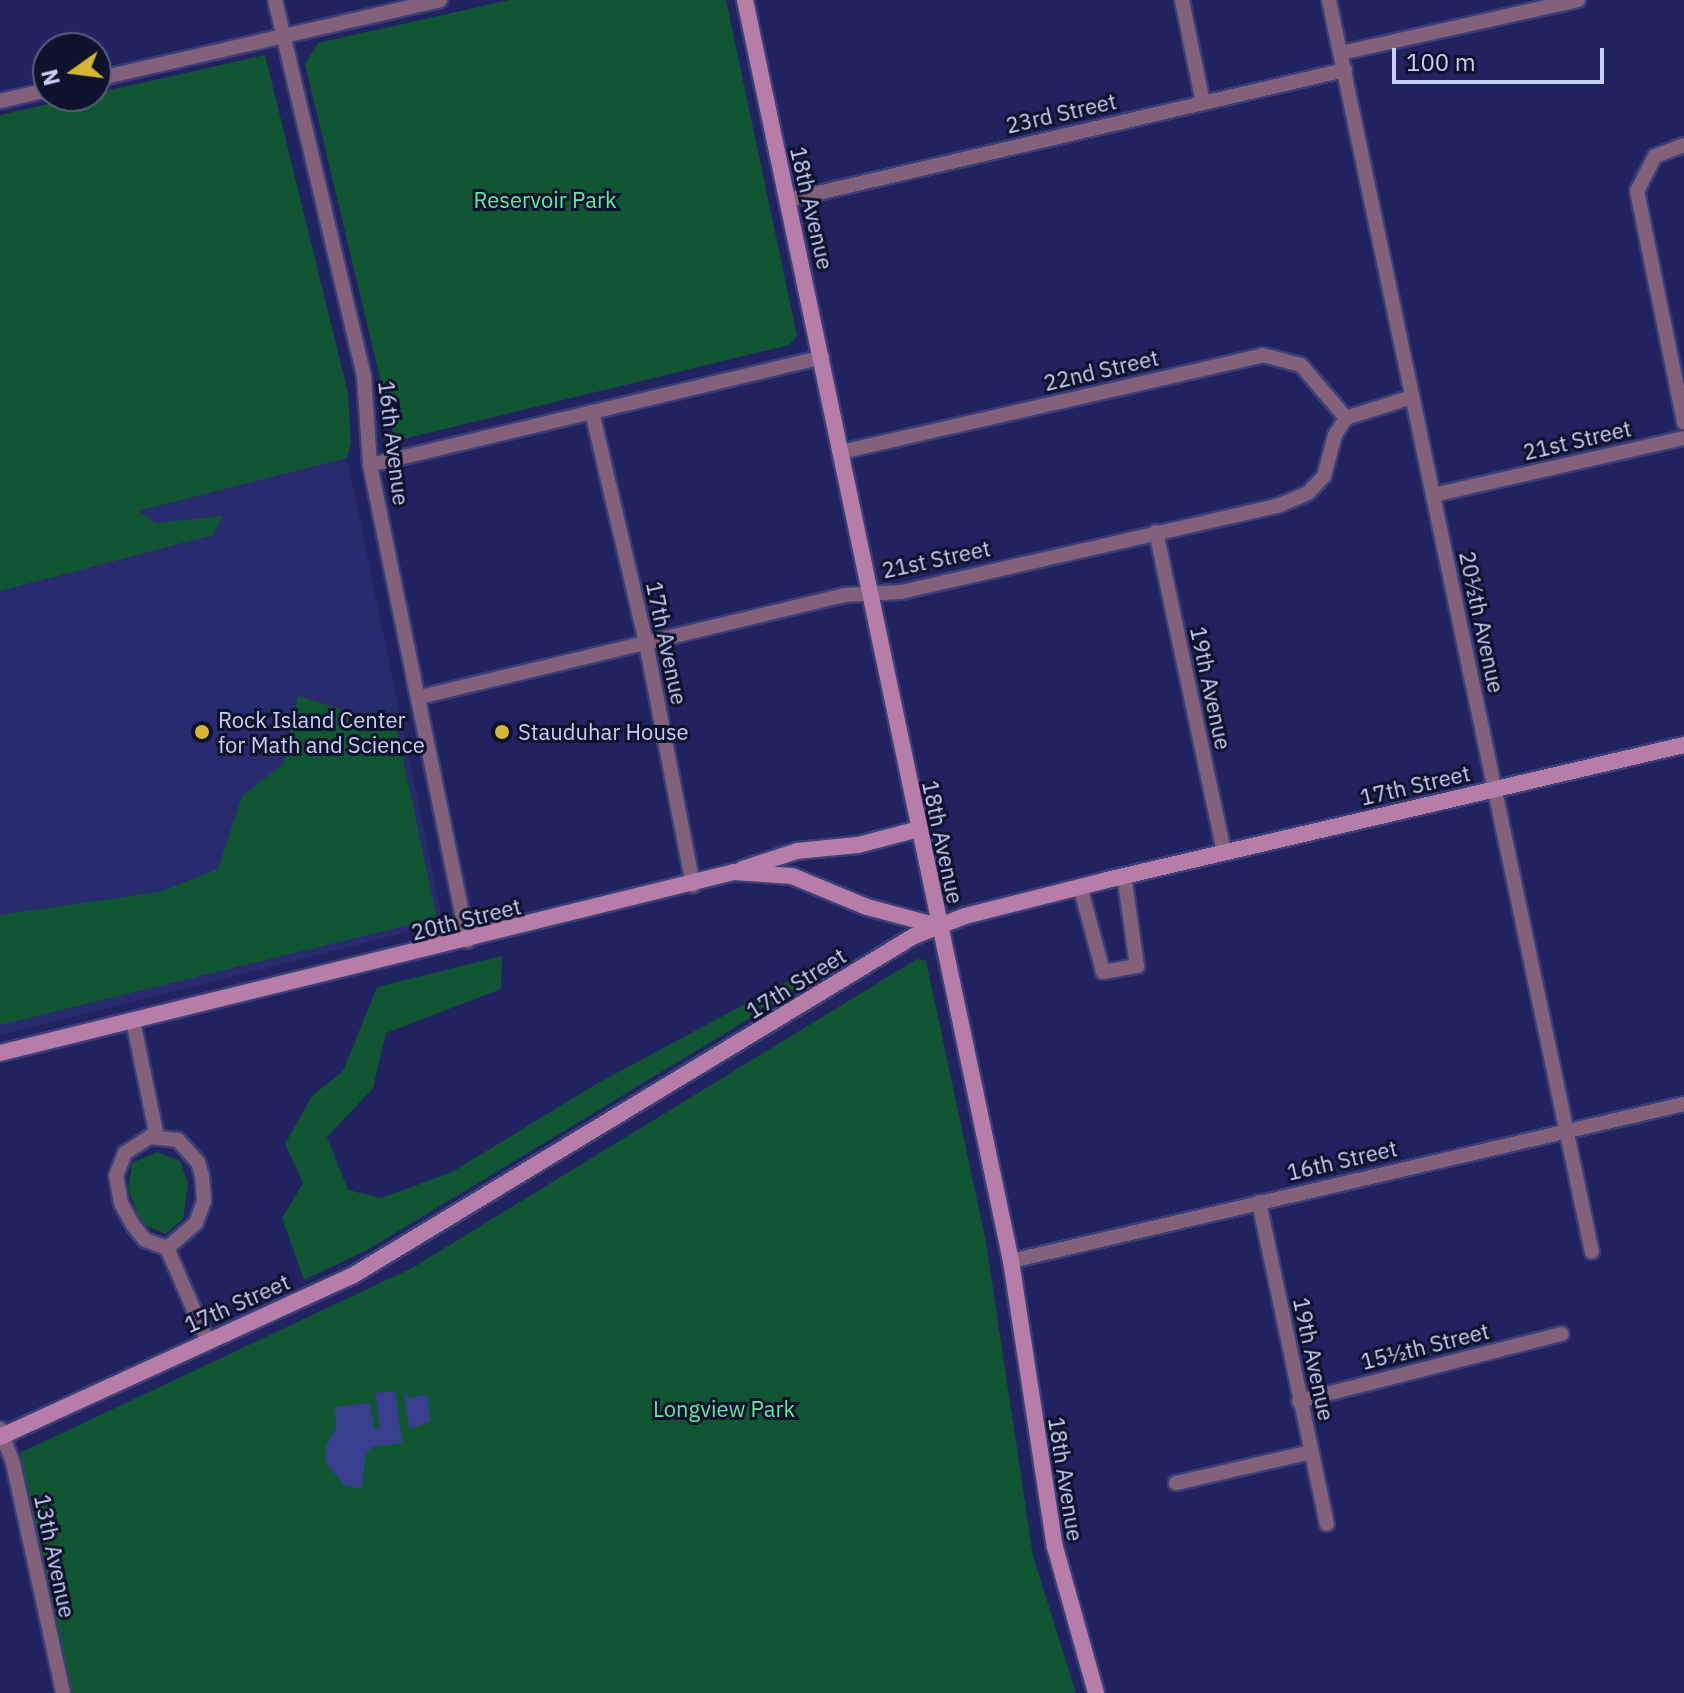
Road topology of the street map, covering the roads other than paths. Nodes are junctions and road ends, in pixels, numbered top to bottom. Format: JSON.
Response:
{"nodes":[{"id":1,"x":275,"y":0,"type":"edge"},
{"id":2,"x":440,"y":0,"type":"edge"},
{"id":3,"x":745,"y":0,"type":"edge"},
{"id":4,"x":1182,"y":0,"type":"edge"},
{"id":5,"x":1329,"y":0,"type":"edge"},
{"id":6,"x":1578,"y":0,"type":"edge"},
{"id":7,"x":283,"y":36,"type":"junction"},
{"id":8,"x":1341,"y":53,"type":"junction"},
{"id":9,"x":1345,"y":70,"type":"junction"},
{"id":10,"x":112,"y":75,"type":"edge"},
{"id":11,"x":32,"y":94,"type":"edge"},
{"id":12,"x":0,"y":101,"type":"edge"},
{"id":13,"x":1203,"y":103,"type":"junction"},
{"id":14,"x":1684,"y":145,"type":"edge"},
{"id":15,"x":788,"y":200,"type":"junction"},
{"id":16,"x":822,"y":357,"type":"junction"},
{"id":17,"x":1412,"y":397,"type":"junction"},
{"id":18,"x":592,"y":412,"type":"junction"},
{"id":19,"x":1346,"y":418,"type":"junction"},
{"id":20,"x":1684,"y":422,"type":"edge"},
{"id":21,"x":1684,"y":438,"type":"edge"},
{"id":22,"x":841,"y":452,"type":"junction"},
{"id":23,"x":370,"y":465,"type":"junction"},
{"id":24,"x":1433,"y":495,"type":"junction"},
{"id":25,"x":1156,"y":532,"type":"junction"},
{"id":26,"x":868,"y":594,"type":"junction"},
{"id":27,"x":646,"y":643,"type":"junction"},
{"id":28,"x":420,"y":697,"type":"junction"},
{"id":29,"x":1684,"y":745,"type":"edge"},
{"id":30,"x":1493,"y":790,"type":"junction"},
{"id":31,"x":919,"y":829,"type":"junction"},
{"id":32,"x":1224,"y":852,"type":"junction"},
{"id":33,"x":734,"y":872,"type":"junction"},
{"id":34,"x":1124,"y":875,"type":"junction"},
{"id":35,"x":693,"y":885,"type":"junction"},
{"id":36,"x":1080,"y":886,"type":"junction"},
{"id":37,"x":938,"y":926,"type":"junction"},
{"id":38,"x":468,"y":941,"type":"junction"},
{"id":39,"x":133,"y":1021,"type":"junction"},
{"id":40,"x":0,"y":1053,"type":"edge"},
{"id":41,"x":1684,"y":1104,"type":"edge"},
{"id":42,"x":1563,"y":1132,"type":"junction"},
{"id":43,"x":157,"y":1137,"type":"junction"},
{"id":44,"x":1259,"y":1202,"type":"junction"},
{"id":45,"x":167,"y":1248,"type":"junction"},
{"id":46,"x":1592,"y":1252,"type":"dead end"},
{"id":47,"x":1011,"y":1261,"type":"junction"},
{"id":48,"x":1562,"y":1334,"type":"dead end"},
{"id":49,"x":207,"y":1340,"type":"junction"},
{"id":50,"x":1299,"y":1401,"type":"junction"},
{"id":51,"x":1,"y":1434,"type":"edge"},
{"id":52,"x":1311,"y":1452,"type":"junction"},
{"id":53,"x":1176,"y":1483,"type":"dead end"},
{"id":54,"x":1327,"y":1524,"type":"dead end"},
{"id":55,"x":63,"y":1693,"type":"edge"},
{"id":56,"x":1096,"y":1693,"type":"edge"}],
"edges":[{"from":1,"to":7,"type":"street","name":"16th Avenue"},
{"from":2,"to":7,"type":"street"},
{"from":3,"to":15,"type":"street","name":"18th Avenue"},
{"from":4,"to":13,"type":"street"},
{"from":5,"to":8,"type":"street","name":"20½th Avenue"},
{"from":6,"to":8,"type":"street"},
{"from":7,"to":10,"type":"street"},
{"from":7,"to":23,"type":"street","name":"16th Avenue"},
{"from":8,"to":9,"type":"street","name":"20½th Avenue"},
{"from":9,"to":13,"type":"street","name":"23rd Street"},
{"from":9,"to":17,"type":"street","name":"20½th Avenue"},
{"from":11,"to":12,"type":"street"},
{"from":13,"to":15,"type":"street","name":"23rd Street"},
{"from":14,"to":20,"type":"street"},
{"from":15,"to":16,"type":"street","name":"18th Avenue"},
{"from":16,"to":18,"type":"street"},
{"from":16,"to":22,"type":"street","name":"18th Avenue"},
{"from":17,"to":19,"type":"street"},
{"from":17,"to":24,"type":"street","name":"20½th Avenue"},
{"from":18,"to":23,"type":"street"},
{"from":18,"to":27,"type":"street","name":"17th Avenue"},
{"from":19,"to":22,"type":"street","name":"22nd Street"},
{"from":19,"to":25,"type":"street","name":"21st Street"},
{"from":21,"to":24,"type":"street","name":"21st Street"},
{"from":22,"to":26,"type":"street","name":"18th Avenue"},
{"from":23,"to":28,"type":"street","name":"16th Avenue"},
{"from":24,"to":30,"type":"street","name":"20½th Avenue"},
{"from":25,"to":26,"type":"street","name":"21st Street"},
{"from":25,"to":32,"type":"street","name":"19th Avenue"},
{"from":26,"to":27,"type":"street","name":"21st Street"},
{"from":26,"to":31,"type":"street","name":"18th Avenue"},
{"from":27,"to":28,"type":"street","name":"21st Street"},
{"from":27,"to":35,"type":"street","name":"17th Avenue"},
{"from":28,"to":38,"type":"street","name":"16th Avenue"},
{"from":29,"to":30,"type":"street","name":"17th Street"},
{"from":30,"to":32,"type":"street","name":"17th Street"},
{"from":30,"to":42,"type":"street","name":"20½th Avenue"},
{"from":31,"to":33,"type":"street"},
{"from":31,"to":37,"type":"street","name":"18th Avenue"},
{"from":32,"to":34,"type":"street","name":"17th Street"},
{"from":33,"to":35,"type":"street","name":"20th Street"},
{"from":33,"to":37,"type":"street","name":"20th Street"},
{"from":34,"to":36,"type":"street","name":"17th Street"},
{"from":34,"to":36,"type":"street"},
{"from":35,"to":38,"type":"street","name":"20th Street"},
{"from":36,"to":37,"type":"street","name":"17th Street"},
{"from":37,"to":47,"type":"street","name":"18th Avenue"},
{"from":37,"to":49,"type":"street","name":"17th Street"},
{"from":38,"to":39,"type":"street","name":"20th Street"},
{"from":39,"to":40,"type":"street","name":"20th Street"},
{"from":39,"to":43,"type":"street"},
{"from":41,"to":42,"type":"street","name":"16th Street"},
{"from":42,"to":44,"type":"street","name":"16th Street"},
{"from":42,"to":46,"type":"street","name":"20½th Avenue"},
{"from":43,"to":45,"type":"street"},
{"from":43,"to":45,"type":"street"},
{"from":44,"to":47,"type":"street","name":"16th Street"},
{"from":44,"to":50,"type":"street","name":"19th Avenue"},
{"from":45,"to":49,"type":"street"},
{"from":47,"to":56,"type":"street","name":"18th Avenue"},
{"from":48,"to":50,"type":"street","name":"15½th Street"},
{"from":49,"to":51,"type":"street","name":"17th Street"},
{"from":50,"to":52,"type":"street","name":"19th Avenue"},
{"from":51,"to":55,"type":"street","name":"13th Avenue"},
{"from":52,"to":53,"type":"street"},
{"from":52,"to":54,"type":"street","name":"19th Avenue"}]}
